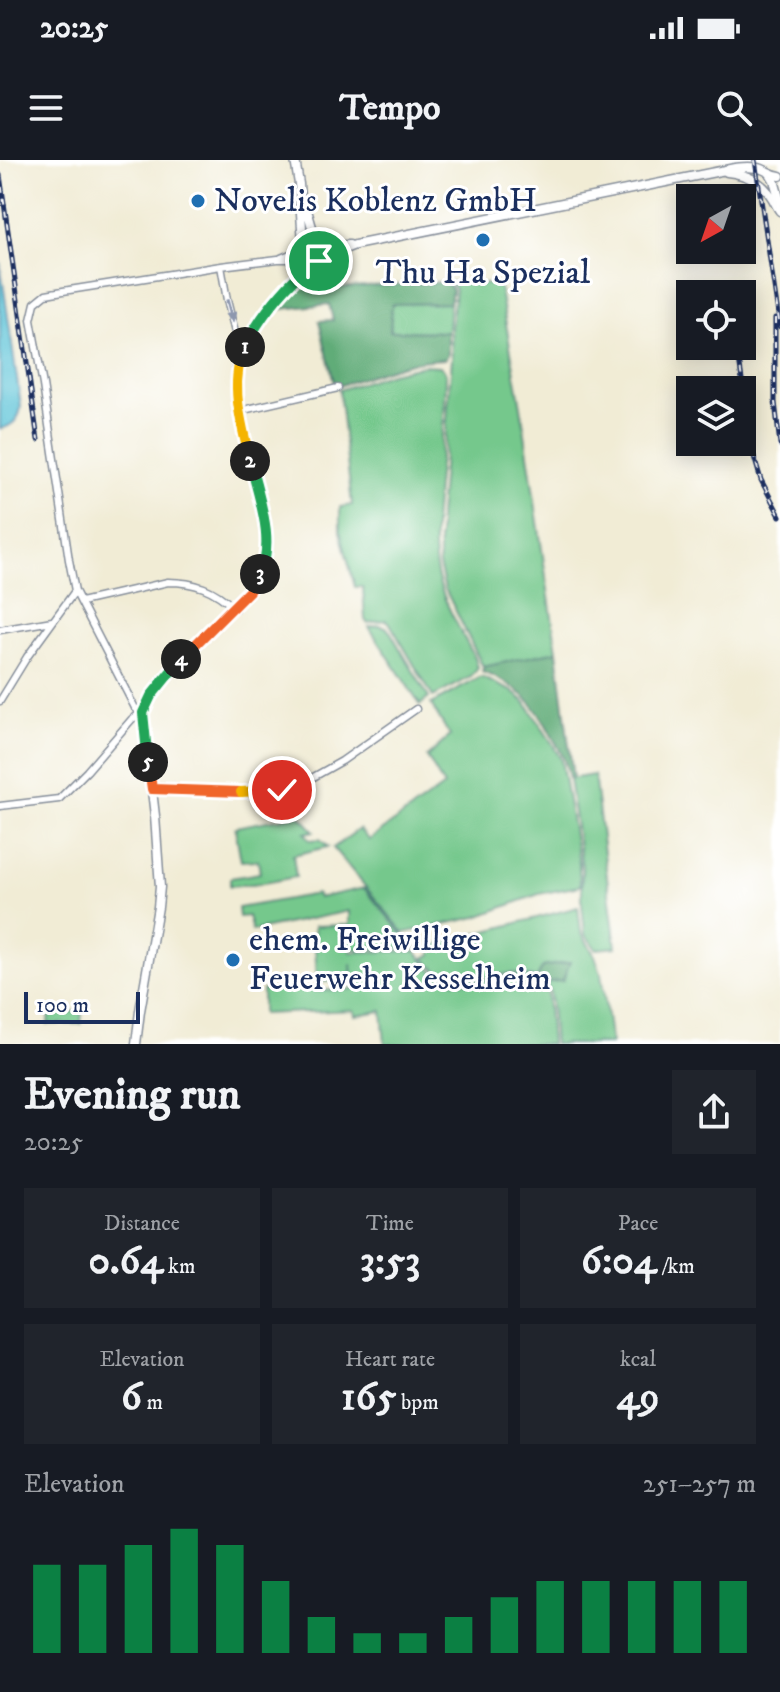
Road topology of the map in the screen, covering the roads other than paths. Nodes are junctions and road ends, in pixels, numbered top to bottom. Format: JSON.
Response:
{"nodes":[{"id":1,"x":295,"y":160,"type":"edge"},
{"id":2,"x":749,"y":160,"type":"edge"},
{"id":3,"x":761,"y":160,"type":"edge"},
{"id":4,"x":735,"y":168,"type":"junction"},
{"id":5,"x":723,"y":171,"type":"junction"},
{"id":6,"x":772,"y":173,"type":"edge"},
{"id":7,"x":299,"y":184,"type":"junction"},
{"id":8,"x":780,"y":201,"type":"edge"},
{"id":9,"x":780,"y":211,"type":"edge"},
{"id":10,"x":319,"y":243,"type":"junction"},
{"id":11,"x":355,"y":245,"type":"junction"},
{"id":12,"x":303,"y":254,"type":"junction"},
{"id":13,"x":321,"y":259,"type":"junction"},
{"id":14,"x":221,"y":266,"type":"junction"},
{"id":15,"x":241,"y":356,"type":"junction"},
{"id":16,"x":338,"y":388,"type":"dead end"},
{"id":17,"x":239,"y":411,"type":"junction"},
{"id":18,"x":75,"y":591,"type":"junction"},
{"id":19,"x":81,"y":602,"type":"junction"},
{"id":20,"x":234,"y":608,"type":"junction"},
{"id":21,"x":53,"y":621,"type":"junction"},
{"id":22,"x":0,"y":630,"type":"edge"},
{"id":23,"x":0,"y":701,"type":"edge"},
{"id":24,"x":416,"y":709,"type":"dead end"},
{"id":25,"x":143,"y":713,"type":"junction"},
{"id":26,"x":152,"y":789,"type":"junction"},
{"id":27,"x":0,"y":806,"type":"edge"},
{"id":28,"x":136,"y":1044,"type":"edge"}],
"edges":[{"from":1,"to":7,"type":"street"},
{"from":2,"to":4,"type":"street"},
{"from":3,"to":6,"type":"street"},
{"from":4,"to":5,"type":"street"},
{"from":4,"to":6,"type":"street"},
{"from":5,"to":9,"type":"street"},
{"from":5,"to":11,"type":"street"},
{"from":6,"to":8,"type":"street"},
{"from":7,"to":10,"type":"street"},
{"from":7,"to":12,"type":"street"},
{"from":10,"to":11,"type":"street"},
{"from":10,"to":12,"type":"street"},
{"from":10,"to":13,"type":"street"},
{"from":11,"to":13,"type":"street"},
{"from":12,"to":13,"type":"street"},
{"from":12,"to":14,"type":"street"},
{"from":12,"to":15,"type":"street"},
{"from":14,"to":15,"type":"street","one_way":true},
{"from":14,"to":18,"type":"street"},
{"from":15,"to":17,"type":"street"},
{"from":16,"to":17,"type":"street"},
{"from":17,"to":20,"type":"street"},
{"from":18,"to":19,"type":"street"},
{"from":18,"to":21,"type":"street"},
{"from":19,"to":20,"type":"street"},
{"from":19,"to":25,"type":"street"},
{"from":20,"to":25,"type":"street"},
{"from":21,"to":22,"type":"street"},
{"from":21,"to":23,"type":"street"},
{"from":24,"to":26,"type":"street"},
{"from":25,"to":26,"type":"street"},
{"from":25,"to":27,"type":"street"},
{"from":26,"to":28,"type":"street"}]}
